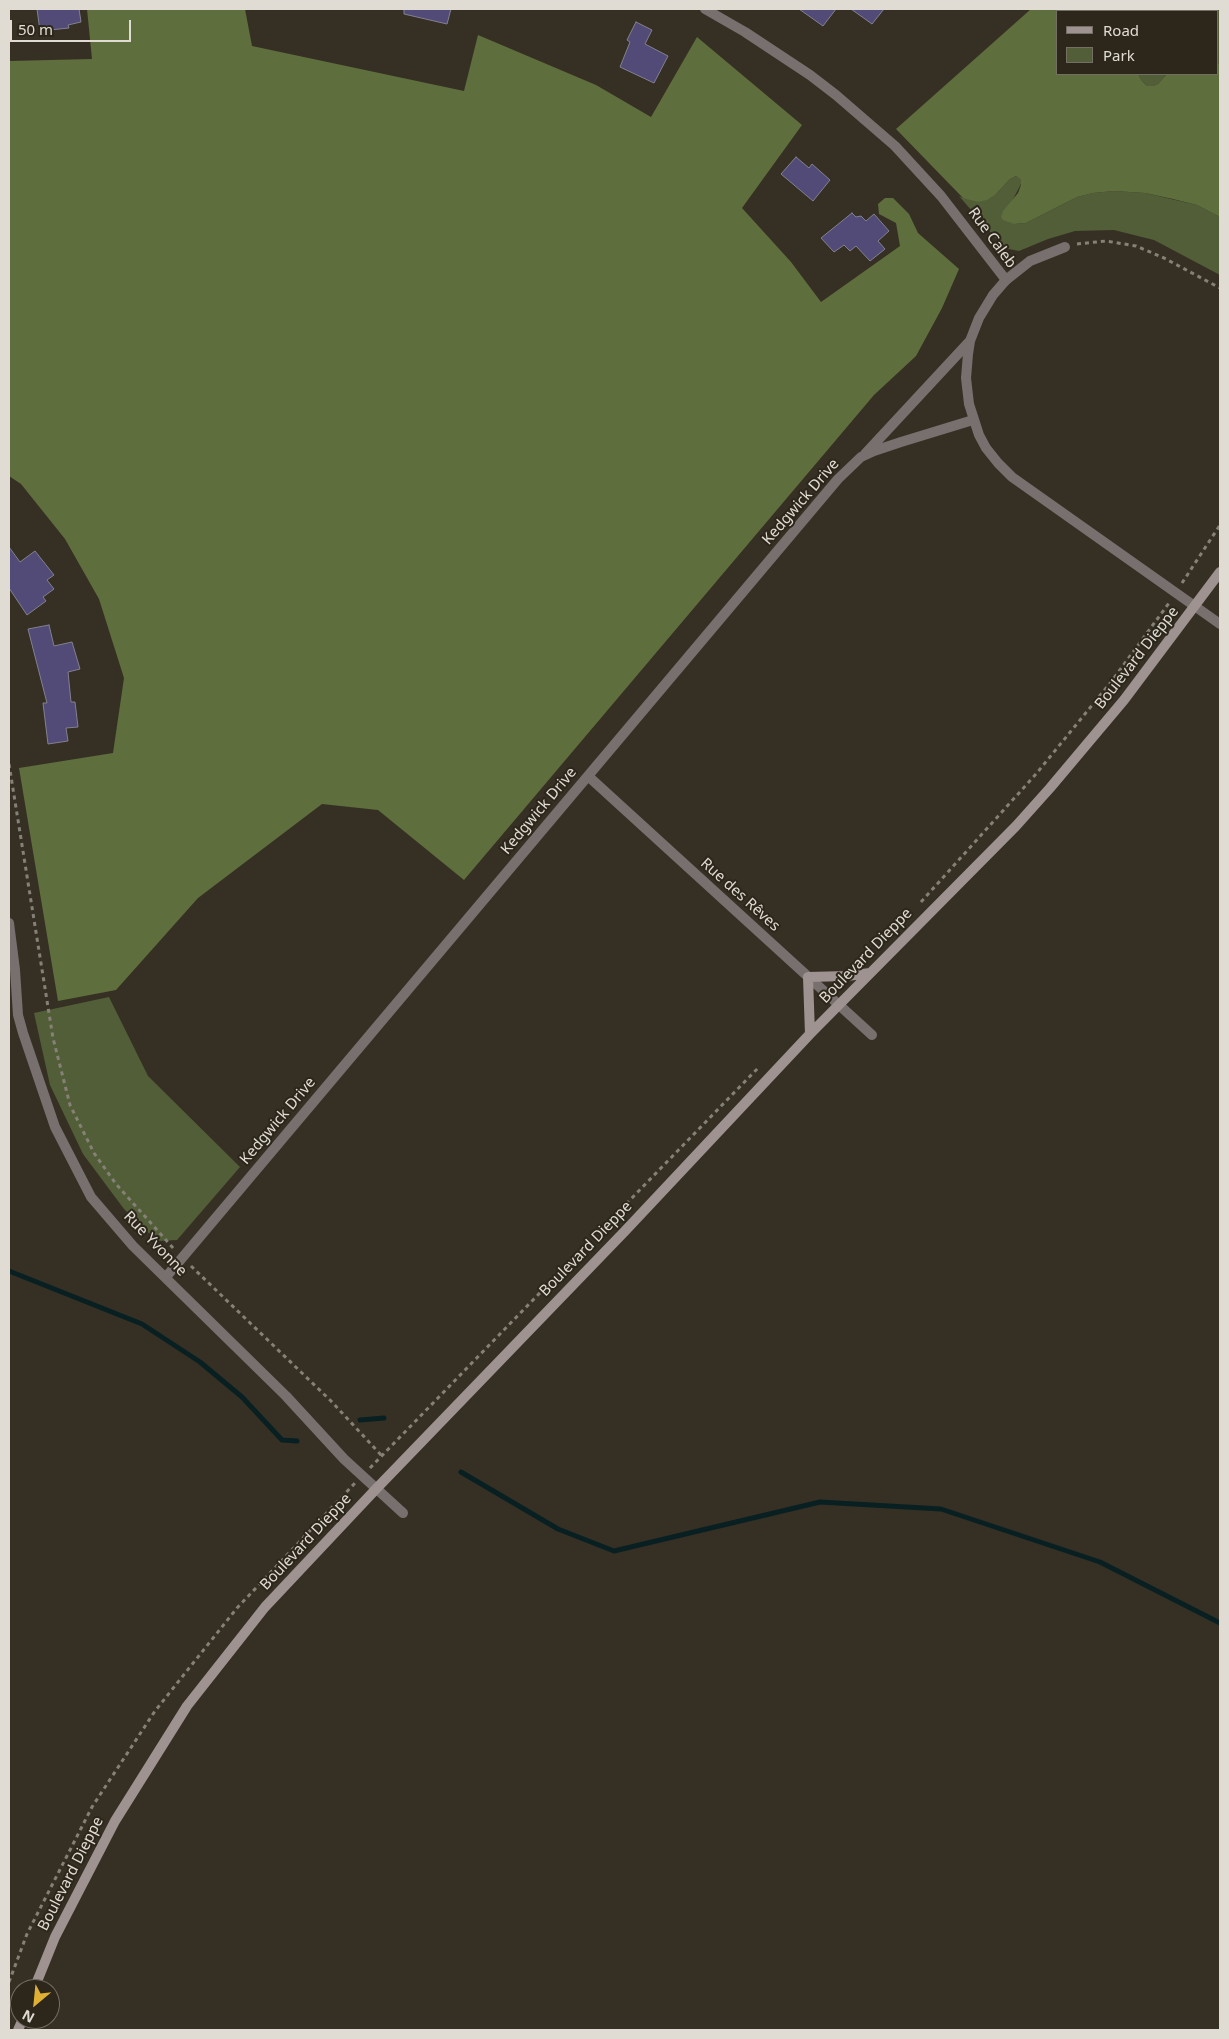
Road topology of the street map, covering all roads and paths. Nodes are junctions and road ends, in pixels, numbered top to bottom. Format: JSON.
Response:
{"nodes":[{"id":1,"x":705,"y":9,"type":"edge"},
{"id":2,"x":1065,"y":246,"type":"joint"},
{"id":3,"x":1006,"y":280,"type":"junction"},
{"id":4,"x":1220,"y":288,"type":"edge"},
{"id":5,"x":970,"y":341,"type":"junction"},
{"id":6,"x":973,"y":420,"type":"junction"},
{"id":7,"x":861,"y":458,"type":"junction"},
{"id":8,"x":1220,"y":525,"type":"edge"},
{"id":9,"x":1220,"y":572,"type":"edge"},
{"id":10,"x":1184,"y":580,"type":"dead end"},
{"id":11,"x":1166,"y":606,"type":"dead end"},
{"id":12,"x":1196,"y":607,"type":"junction"},
{"id":13,"x":1220,"y":624,"type":"edge"},
{"id":14,"x":9,"y":764,"type":"edge"},
{"id":15,"x":588,"y":776,"type":"junction"},
{"id":16,"x":916,"y":906,"type":"dead end"},
{"id":17,"x":9,"y":923,"type":"edge"},
{"id":18,"x":870,"y":973,"type":"junction"},
{"id":19,"x":808,"y":977,"type":"junction"},
{"id":20,"x":839,"y":1005,"type":"junction"},
{"id":21,"x":14,"y":1016,"type":"edge"},
{"id":22,"x":810,"y":1034,"type":"junction"},
{"id":23,"x":872,"y":1035,"type":"dead end"},
{"id":24,"x":182,"y":1258,"type":"junction"},
{"id":25,"x":166,"y":1277,"type":"junction"},
{"id":26,"x":382,"y":1456,"type":"dead end"},
{"id":27,"x":376,"y":1489,"type":"junction"},
{"id":28,"x":403,"y":1513,"type":"dead end"},
{"id":29,"x":38,"y":1979,"type":"edge"}],
"edges":[{"from":1,"to":3,"type":"street","name":"Rue Caleb"},
{"from":2,"to":3,"type":"street"},
{"from":2,"to":4,"type":"path"},
{"from":3,"to":5,"type":"street","name":"Rue Caleb"},
{"from":5,"to":6,"type":"street","name":"Rue Caleb"},
{"from":5,"to":7,"type":"street"},
{"from":6,"to":7,"type":"street","name":"Kedgwick Drive"},
{"from":6,"to":12,"type":"street","name":"Rue Caleb"},
{"from":7,"to":15,"type":"street","name":"Kedgwick Drive"},
{"from":8,"to":10,"type":"path"},
{"from":9,"to":12,"type":"main road","name":"Boulevard Dieppe"},
{"from":11,"to":16,"type":"path"},
{"from":12,"to":13,"type":"street","name":"Rue Caleb"},
{"from":12,"to":18,"type":"main road","name":"Boulevard Dieppe"},
{"from":14,"to":24,"type":"path"},
{"from":15,"to":19,"type":"street","name":"Rue des Rêves"},
{"from":15,"to":24,"type":"street","name":"Kedgwick Drive"},
{"from":17,"to":21,"type":"street","name":"Rue Yvonne"},
{"from":18,"to":19,"type":"main road"},
{"from":18,"to":20,"type":"main road","name":"Boulevard Dieppe"},
{"from":19,"to":20,"type":"street","name":"Rue des Rêves"},
{"from":19,"to":22,"type":"main road"},
{"from":20,"to":22,"type":"main road","name":"Boulevard Dieppe"},
{"from":20,"to":23,"type":"street","name":"Rue des Rêves"},
{"from":21,"to":25,"type":"street","name":"Rue Yvonne"},
{"from":22,"to":27,"type":"main road","name":"Boulevard Dieppe"},
{"from":24,"to":25,"type":"street","name":"Kedgwick Drive"},
{"from":24,"to":26,"type":"path"},
{"from":25,"to":27,"type":"street","name":"Rue Yvonne"},
{"from":27,"to":28,"type":"street","name":"Rue Yvonne"},
{"from":27,"to":29,"type":"main road","name":"Boulevard Dieppe"}]}
